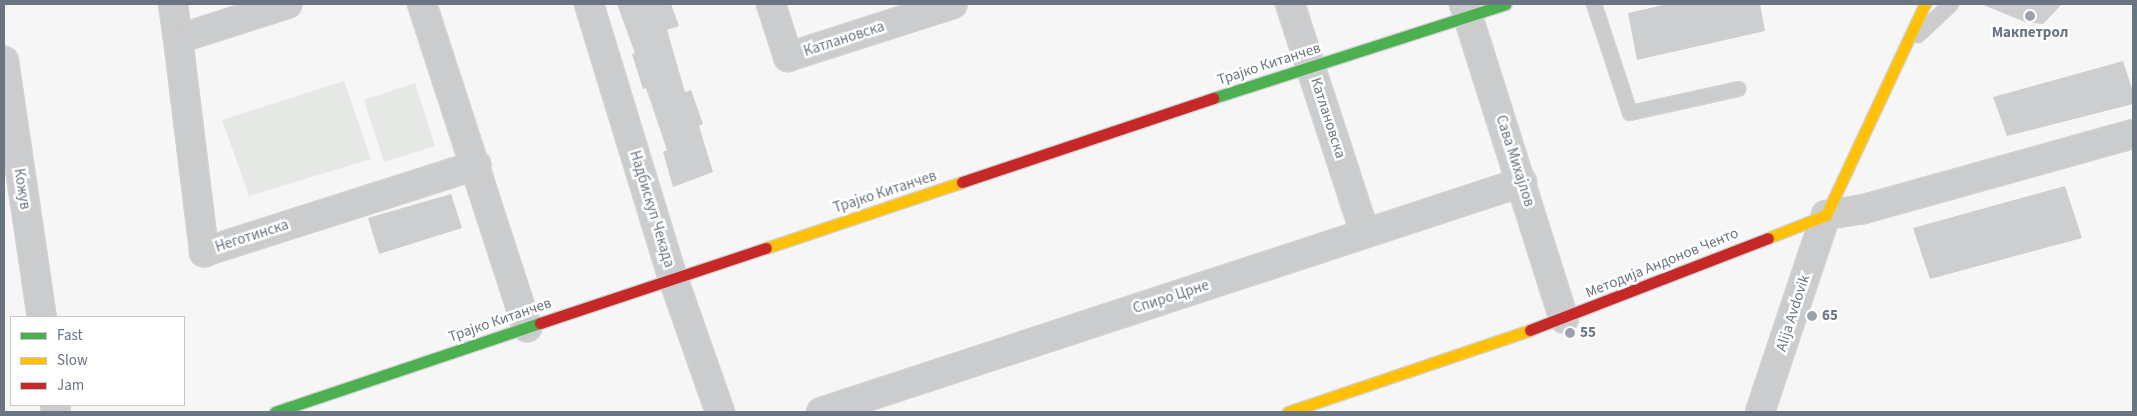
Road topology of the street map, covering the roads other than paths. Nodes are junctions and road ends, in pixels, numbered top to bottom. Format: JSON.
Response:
{"nodes":[{"id":1,"x":173,"y":4,"type":"edge"},
{"id":2,"x":288,"y":4,"type":"edge"},
{"id":3,"x":422,"y":4,"type":"edge"},
{"id":4,"x":589,"y":4,"type":"edge"},
{"id":5,"x":771,"y":4,"type":"edge"},
{"id":6,"x":952,"y":4,"type":"edge"},
{"id":7,"x":1290,"y":4,"type":"edge"},
{"id":8,"x":1505,"y":4,"type":"edge"},
{"id":9,"x":1594,"y":4,"type":"edge"},
{"id":10,"x":1925,"y":4,"type":"edge"},
{"id":11,"x":1951,"y":4,"type":"edge"},
{"id":12,"x":1466,"y":10,"type":"edge"},
{"id":13,"x":178,"y":39,"type":"junction"},
{"id":14,"x":1903,"y":49,"type":"junction"},
{"id":15,"x":4,"y":61,"type":"edge"},
{"id":16,"x":1311,"y":65,"type":"junction"},
{"id":17,"x":1738,"y":89,"type":"dead end"},
{"id":18,"x":6,"y":92,"type":"edge"},
{"id":19,"x":2133,"y":134,"type":"edge"},
{"id":20,"x":476,"y":165,"type":"junction"},
{"id":21,"x":1522,"y":182,"type":"junction"},
{"id":22,"x":1826,"y":215,"type":"junction"},
{"id":23,"x":1365,"y":233,"type":"junction"},
{"id":24,"x":673,"y":278,"type":"junction"},
{"id":25,"x":42,"y":316,"type":"edge"},
{"id":26,"x":1564,"y":319,"type":"junction"},
{"id":27,"x":527,"y":326,"type":"junction"},
{"id":28,"x":275,"y":412,"type":"edge"},
{"id":29,"x":720,"y":412,"type":"edge"},
{"id":30,"x":820,"y":412,"type":"edge"},
{"id":31,"x":1288,"y":412,"type":"edge"},
{"id":32,"x":1760,"y":412,"type":"edge"}],
"edges":[{"from":1,"to":13,"type":"street","name":"Неготинска"},
{"from":2,"to":13,"type":"street"},
{"from":3,"to":20,"type":"street"},
{"from":4,"to":24,"type":"street","name":"Надбискуп Чекада"},
{"from":5,"to":6,"type":"street","name":"Катлановска"},
{"from":7,"to":16,"type":"street","name":"Катлановска"},
{"from":8,"to":12,"type":"street","name":"Трајко Китанчев"},
{"from":9,"to":17,"type":"lane"},
{"from":10,"to":14,"type":"street"},
{"from":11,"to":14,"type":"lane"},
{"from":12,"to":16,"type":"street","name":"Трајко Китанчев"},
{"from":12,"to":21,"type":"street","name":"Сава Михајлов"},
{"from":13,"to":20,"type":"street","name":"Неготинска"},
{"from":14,"to":22,"type":"street"},
{"from":15,"to":18,"type":"street","name":"Кожув"},
{"from":16,"to":23,"type":"street","name":"Катлановска"},
{"from":16,"to":24,"type":"street","name":"Трајко Китанчев"},
{"from":18,"to":25,"type":"street","name":"Кожув"},
{"from":19,"to":22,"type":"street"},
{"from":20,"to":27,"type":"street"},
{"from":21,"to":23,"type":"street","name":"Спиро Црне"},
{"from":21,"to":26,"type":"street","name":"Сава Михајлов"},
{"from":22,"to":26,"type":"street","name":"Методија Андонов Ченто"},
{"from":22,"to":32,"type":"street","name":"Alija Avdovik"},
{"from":23,"to":30,"type":"street","name":"Спиро Црне"},
{"from":24,"to":27,"type":"street","name":"Трајко Китанчев"},
{"from":24,"to":29,"type":"street","name":"Надбискуп Чекада"},
{"from":26,"to":31,"type":"street","name":"Методија Андонов Ченто"},
{"from":27,"to":28,"type":"street","name":"Трајко Китанчев"}]}
